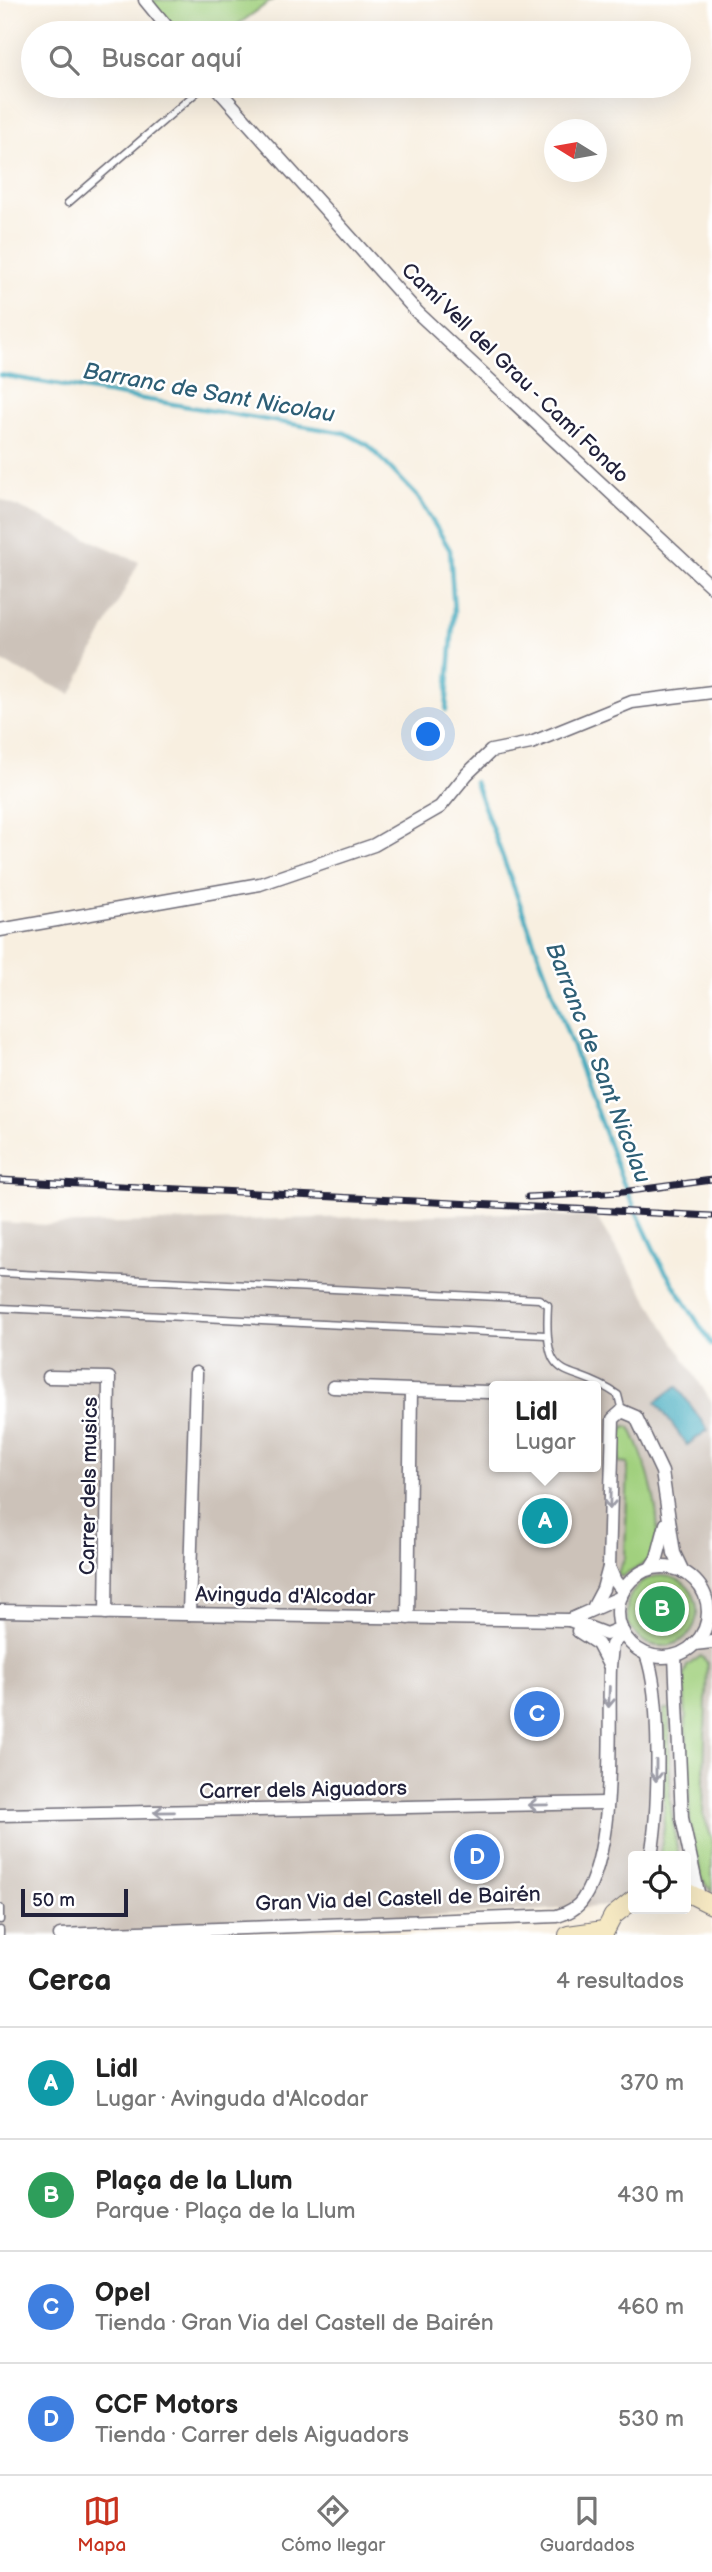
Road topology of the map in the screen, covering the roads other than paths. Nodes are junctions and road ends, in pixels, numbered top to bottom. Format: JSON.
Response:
{"nodes":[{"id":1,"x":145,"y":0,"type":"edge"},
{"id":2,"x":162,"y":21,"type":"edge"},
{"id":3,"x":190,"y":98,"type":"edge"},
{"id":4,"x":226,"y":98,"type":"edge"},
{"id":5,"x":68,"y":203,"type":"dead end"},
{"id":6,"x":712,"y":587,"type":"edge"},
{"id":7,"x":712,"y":692,"type":"edge"},
{"id":8,"x":0,"y":930,"type":"edge"},
{"id":9,"x":0,"y":1273,"type":"edge"},
{"id":10,"x":0,"y":1308,"type":"edge"},
{"id":11,"x":546,"y":1335,"type":"junction"},
{"id":12,"x":195,"y":1373,"type":"dead end"},
{"id":13,"x":49,"y":1377,"type":"dead end"},
{"id":14,"x":588,"y":1381,"type":"edge"},
{"id":15,"x":601,"y":1386,"type":"edge"},
{"id":16,"x":333,"y":1387,"type":"dead end"},
{"id":17,"x":411,"y":1390,"type":"junction"},
{"id":18,"x":489,"y":1392,"type":"dead end"},
{"id":19,"x":622,"y":1411,"type":"junction"},
{"id":20,"x":668,"y":1517,"type":"junction"},
{"id":21,"x":609,"y":1567,"type":"junction"},
{"id":22,"x":650,"y":1569,"type":"junction"},
{"id":23,"x":683,"y":1572,"type":"junction"},
{"id":24,"x":622,"y":1594,"type":"junction"},
{"id":25,"x":594,"y":1606,"type":"junction"},
{"id":26,"x":709,"y":1606,"type":"edge"},
{"id":27,"x":0,"y":1611,"type":"edge"},
{"id":28,"x":106,"y":1613,"type":"junction"},
{"id":29,"x":190,"y":1614,"type":"junction"},
{"id":30,"x":408,"y":1618,"type":"junction"},
{"id":31,"x":569,"y":1620,"type":"junction"},
{"id":32,"x":622,"y":1630,"type":"junction"},
{"id":33,"x":706,"y":1644,"type":"edge"},
{"id":34,"x":646,"y":1654,"type":"junction"},
{"id":35,"x":675,"y":1656,"type":"junction"},
{"id":36,"x":610,"y":1667,"type":"junction"},
{"id":37,"x":606,"y":1803,"type":"junction"},
{"id":38,"x":0,"y":1815,"type":"edge"},
{"id":39,"x":651,"y":1851,"type":"edge"},
{"id":40,"x":699,"y":1898,"type":"edge"},
{"id":41,"x":628,"y":1904,"type":"edge"},
{"id":42,"x":0,"y":1908,"type":"edge"},
{"id":43,"x":0,"y":1920,"type":"edge"},
{"id":44,"x":0,"y":1930,"type":"edge"},
{"id":45,"x":214,"y":1932,"type":"edge"},
{"id":46,"x":603,"y":1932,"type":"edge"},
{"id":47,"x":0,"y":1935,"type":"edge"},
{"id":48,"x":60,"y":1935,"type":"edge"},
{"id":49,"x":568,"y":1935,"type":"edge"}],
"edges":[{"from":1,"to":2,"type":"street"},
{"from":3,"to":5,"type":"lane"},
{"from":4,"to":6,"type":"street","name":"Camí Vell del Grau - Camí Fondo"},
{"from":7,"to":8,"type":"street"},
{"from":9,"to":11,"type":"lane"},
{"from":10,"to":11,"type":"lane"},
{"from":11,"to":14,"type":"lane"},
{"from":12,"to":29,"type":"street"},
{"from":13,"to":28,"type":"street","name":"Carrer dels musics"},
{"from":15,"to":19,"type":"lane"},
{"from":16,"to":17,"type":"street"},
{"from":17,"to":18,"type":"street"},
{"from":17,"to":30,"type":"street"},
{"from":19,"to":20,"type":"street"},
{"from":19,"to":21,"type":"street","one_way":true},
{"from":20,"to":22,"type":"street"},
{"from":20,"to":23,"type":"street"},
{"from":21,"to":24,"type":"street"},
{"from":21,"to":25,"type":"street"},
{"from":22,"to":23,"type":"street"},
{"from":22,"to":24,"type":"street"},
{"from":23,"to":26,"type":"street"},
{"from":24,"to":25,"type":"street","name":"Avinguda d'Alcodar"},
{"from":24,"to":32,"type":"street"},
{"from":25,"to":31,"type":"street","name":"Avinguda d'Alcodar"},
{"from":26,"to":33,"type":"street"},
{"from":27,"to":28,"type":"street","name":"Avinguda d'Alcodar"},
{"from":28,"to":29,"type":"street","name":"Avinguda d'Alcodar"},
{"from":29,"to":30,"type":"street","name":"Avinguda d'Alcodar"},
{"from":30,"to":31,"type":"street","name":"Avinguda d'Alcodar"},
{"from":31,"to":32,"type":"street","name":"Avinguda d'Alcodar"},
{"from":31,"to":36,"type":"street"},
{"from":32,"to":34,"type":"street"},
{"from":32,"to":36,"type":"street","name":"Gran Via del Castell de Bairén"},
{"from":33,"to":35,"type":"street"},
{"from":34,"to":35,"type":"street"},
{"from":34,"to":39,"type":"street","one_way":true},
{"from":35,"to":40,"type":"street"},
{"from":36,"to":37,"type":"street","name":"Gran Via del Castell de Bairén","one_way":true},
{"from":37,"to":38,"type":"street","name":"Carrer dels Aiguadors","one_way":true},
{"from":37,"to":45,"type":"street","name":"Gran Via del Castell de Bairén"},
{"from":41,"to":46,"type":"main road"},
{"from":42,"to":43,"type":"lane"},
{"from":44,"to":47,"type":"lane"},
{"from":45,"to":48,"type":"street","name":"Gran Via del Castell de Bairén"},
{"from":46,"to":49,"type":"main road"}]}
